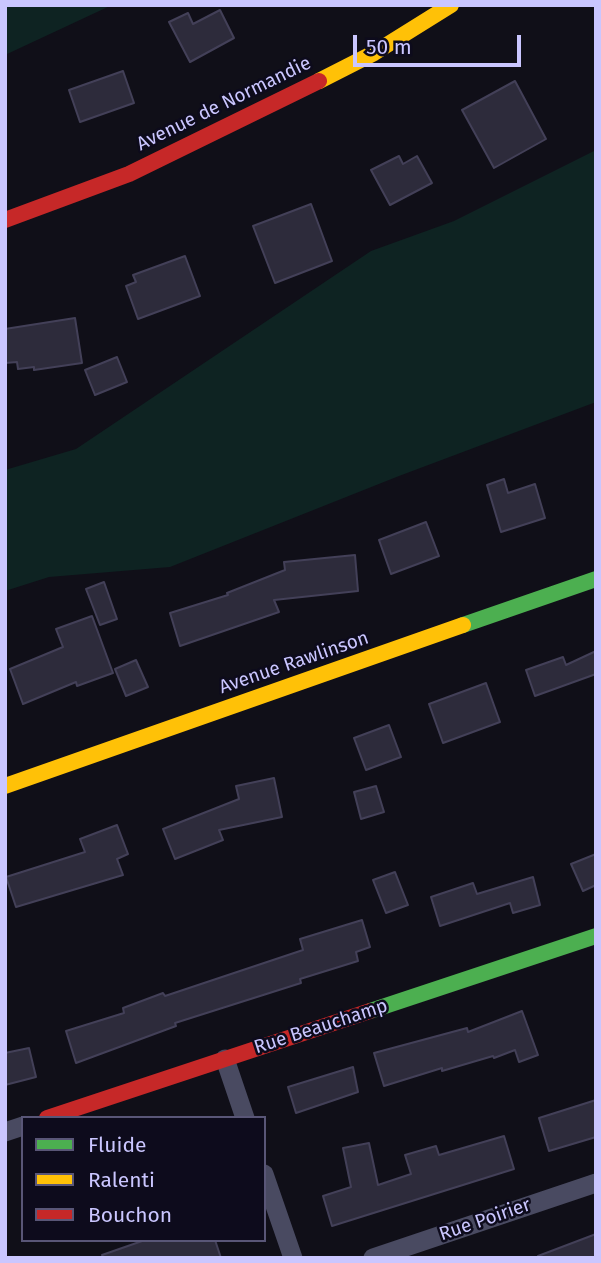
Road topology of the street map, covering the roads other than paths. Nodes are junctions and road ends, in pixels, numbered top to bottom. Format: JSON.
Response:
{"nodes":[{"id":1,"x":451,"y":5,"type":"edge"},
{"id":2,"x":5,"y":220,"type":"edge"},
{"id":3,"x":596,"y":579,"type":"edge"},
{"id":4,"x":5,"y":786,"type":"edge"},
{"id":5,"x":596,"y":936,"type":"edge"},
{"id":6,"x":225,"y":1059,"type":"junction"},
{"id":7,"x":53,"y":1116,"type":"edge"},
{"id":8,"x":244,"y":1116,"type":"edge"},
{"id":9,"x":266,"y":1180,"type":"edge"},
{"id":10,"x":596,"y":1183,"type":"edge"},
{"id":11,"x":293,"y":1258,"type":"edge"},
{"id":12,"x":373,"y":1258,"type":"edge"}],
"edges":[{"from":1,"to":2,"type":"street","name":"Avenue de Normandie"},
{"from":3,"to":4,"type":"street","name":"Avenue Rawlinson"},
{"from":5,"to":6,"type":"street","name":"Rue Beauchamp"},
{"from":6,"to":7,"type":"street","name":"Rue Beauchamp"},
{"from":6,"to":8,"type":"street"},
{"from":9,"to":11,"type":"street"},
{"from":10,"to":12,"type":"street","name":"Rue Poirier"}]}
